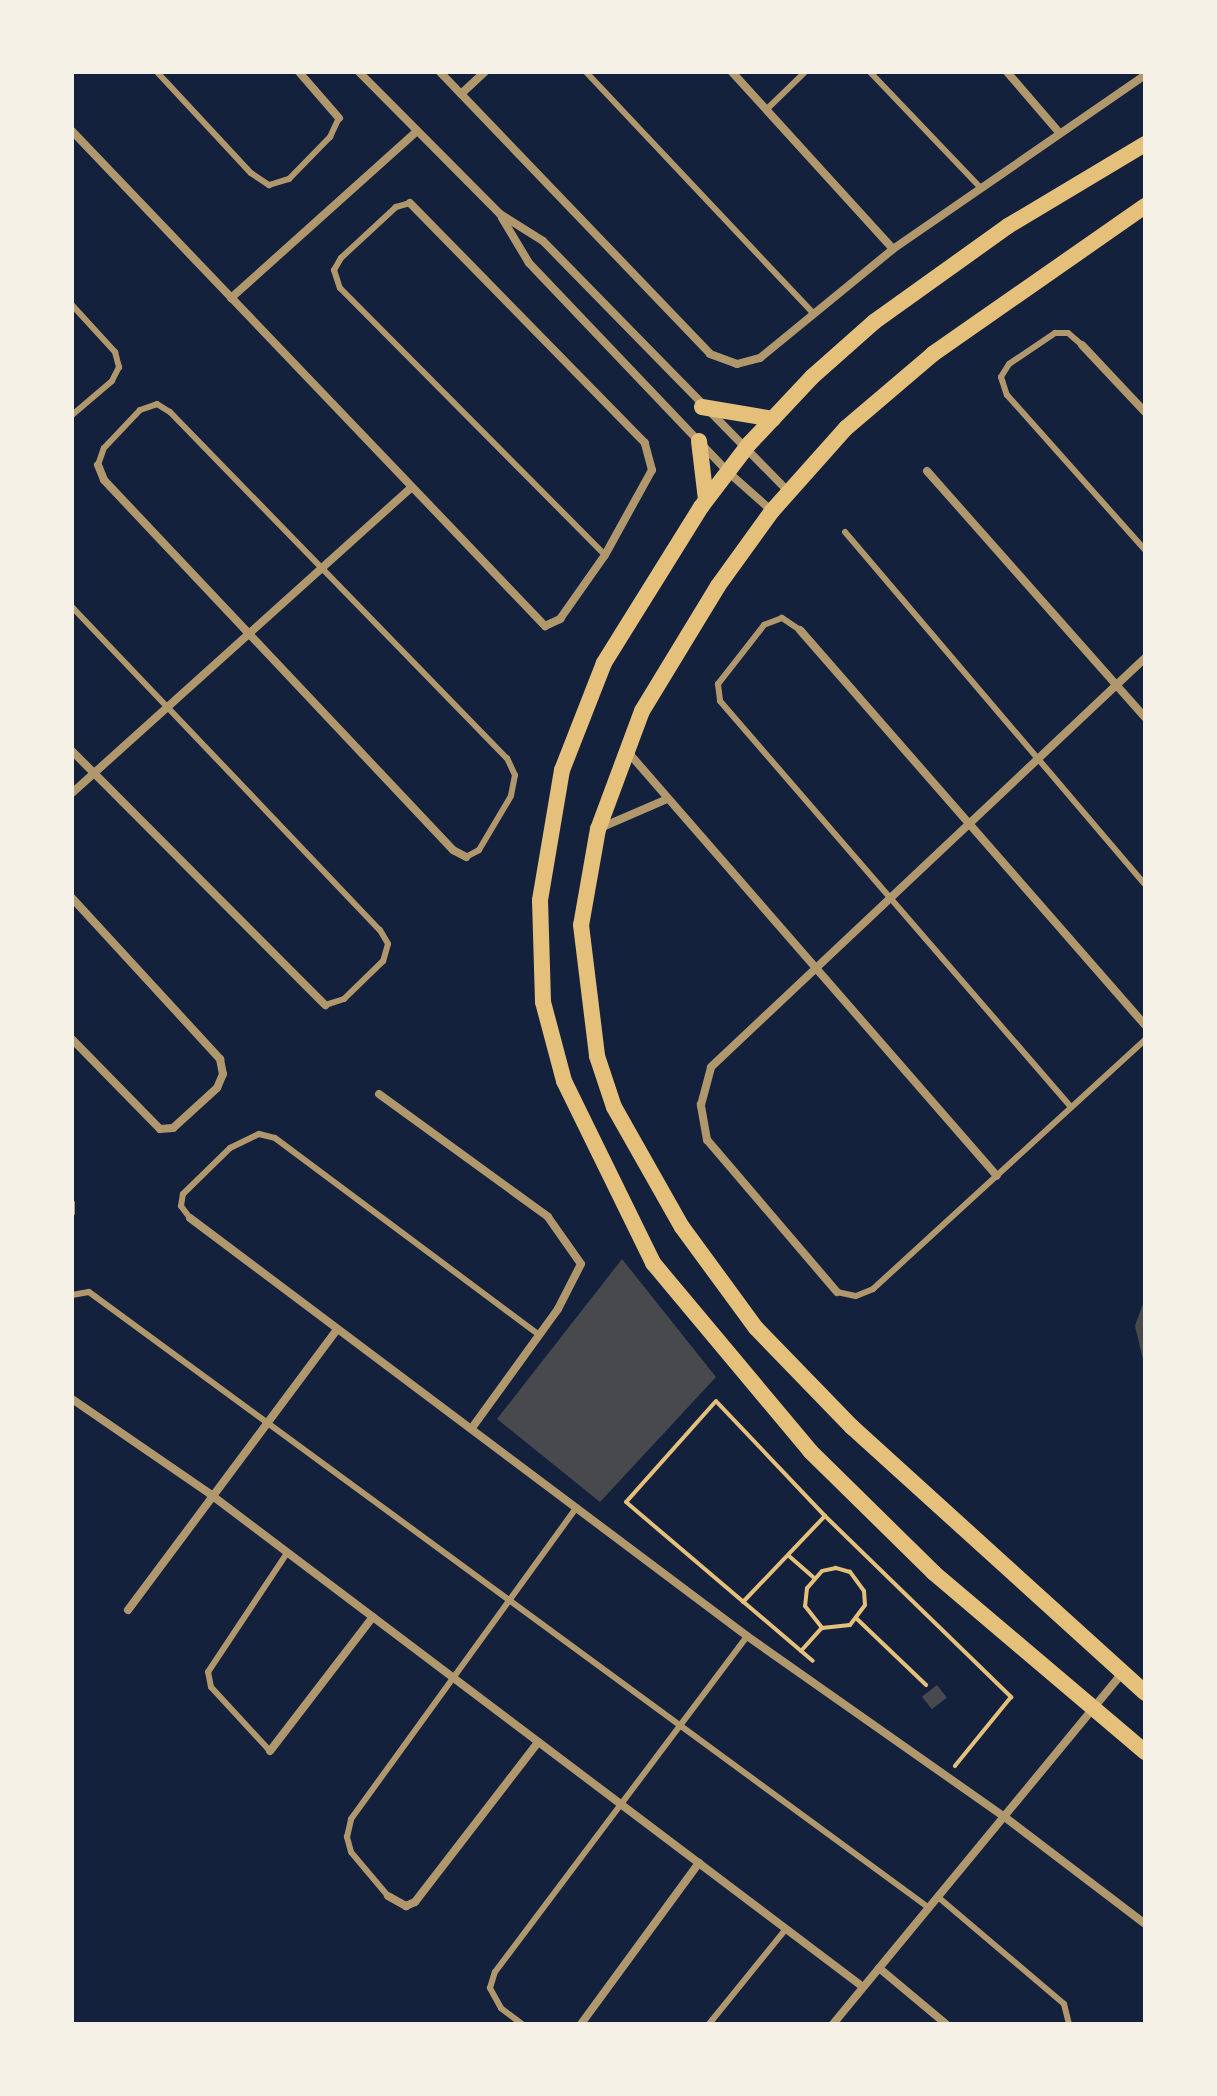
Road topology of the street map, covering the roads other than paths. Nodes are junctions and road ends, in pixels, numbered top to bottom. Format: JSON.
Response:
{"nodes":[{"id":1,"x":157,"y":72,"type":"edge"},
{"id":2,"x":299,"y":72,"type":"edge"},
{"id":3,"x":359,"y":72,"type":"edge"},
{"id":4,"x":440,"y":72,"type":"edge"},
{"id":5,"x":485,"y":72,"type":"edge"},
{"id":6,"x":586,"y":72,"type":"edge"},
{"id":7,"x":732,"y":72,"type":"edge"},
{"id":8,"x":805,"y":72,"type":"edge"},
{"id":9,"x":870,"y":72,"type":"edge"},
{"id":10,"x":1007,"y":72,"type":"edge"},
{"id":11,"x":1145,"y":75,"type":"edge"},
{"id":12,"x":461,"y":94,"type":"junction"},
{"id":13,"x":766,"y":110,"type":"junction"},
{"id":14,"x":339,"y":118,"type":"joint"},
{"id":15,"x":72,"y":131,"type":"edge"},
{"id":16,"x":417,"y":131,"type":"junction"},
{"id":17,"x":1058,"y":131,"type":"junction"},
{"id":18,"x":1145,"y":144,"type":"edge"},
{"id":19,"x":980,"y":187,"type":"junction"},
{"id":20,"x":410,"y":203,"type":"joint"},
{"id":21,"x":1145,"y":206,"type":"edge"},
{"id":22,"x":500,"y":214,"type":"junction"},
{"id":23,"x":893,"y":249,"type":"junction"},
{"id":24,"x":231,"y":298,"type":"junction"},
{"id":25,"x":72,"y":305,"type":"edge"},
{"id":26,"x":814,"y":314,"type":"junction"},
{"id":27,"x":1082,"y":345,"type":"joint"},
{"id":28,"x":702,"y":407,"type":"junction"},
{"id":29,"x":1145,"y":412,"type":"edge"},
{"id":30,"x":72,"y":415,"type":"edge"},
{"id":31,"x":773,"y":419,"type":"junction"},
{"id":32,"x":699,"y":441,"type":"junction"},
{"id":33,"x":744,"y":450,"type":"junction"},
{"id":34,"x":98,"y":465,"type":"joint"},
{"id":35,"x":927,"y":471,"type":"dead end"},
{"id":36,"x":728,"y":472,"type":"junction"},
{"id":37,"x":412,"y":487,"type":"junction"},
{"id":38,"x":789,"y":492,"type":"junction"},
{"id":39,"x":706,"y":500,"type":"junction"},
{"id":40,"x":772,"y":511,"type":"junction"},
{"id":41,"x":845,"y":532,"type":"dead end"},
{"id":42,"x":1145,"y":550,"type":"edge"},
{"id":43,"x":605,"y":555,"type":"junction"},
{"id":44,"x":320,"y":569,"type":"junction"},
{"id":45,"x":72,"y":607,"type":"edge"},
{"id":46,"x":800,"y":630,"type":"joint"},
{"id":47,"x":247,"y":632,"type":"junction"},
{"id":48,"x":1145,"y":658,"type":"edge"},
{"id":49,"x":1117,"y":684,"type":"junction"},
{"id":50,"x":164,"y":708,"type":"junction"},
{"id":51,"x":1145,"y":717,"type":"edge"},
{"id":52,"x":72,"y":751,"type":"edge"},
{"id":53,"x":627,"y":751,"type":"junction"},
{"id":54,"x":1038,"y":758,"type":"junction"},
{"id":55,"x":93,"y":773,"type":"junction"},
{"id":56,"x":72,"y":793,"type":"edge"},
{"id":57,"x":665,"y":800,"type":"junction"},
{"id":58,"x":968,"y":823,"type":"junction"},
{"id":59,"x":598,"y":829,"type":"junction"},
{"id":60,"x":466,"y":857,"type":"joint"},
{"id":61,"x":1145,"y":884,"type":"edge"},
{"id":62,"x":890,"y":895,"type":"junction"},
{"id":63,"x":72,"y":898,"type":"edge"},
{"id":64,"x":813,"y":967,"type":"junction"},
{"id":65,"x":325,"y":1005,"type":"joint"},
{"id":66,"x":1145,"y":1025,"type":"edge"},
{"id":67,"x":72,"y":1039,"type":"edge"},
{"id":68,"x":1145,"y":1040,"type":"edge"},
{"id":69,"x":379,"y":1094,"type":"dead end"},
{"id":70,"x":1071,"y":1107,"type":"junction"},
{"id":71,"x":997,"y":1176,"type":"junction"},
{"id":72,"x":72,"y":1203,"type":"edge"},
{"id":73,"x":72,"y":1213,"type":"edge"},
{"id":74,"x":190,"y":1218,"type":"joint"},
{"id":75,"x":837,"y":1292,"type":"joint"},
{"id":76,"x":72,"y":1295,"type":"edge"},
{"id":77,"x":337,"y":1330,"type":"junction"},
{"id":78,"x":539,"y":1335,"type":"junction"},
{"id":79,"x":72,"y":1399,"type":"edge"},
{"id":80,"x":267,"y":1420,"type":"junction"},
{"id":81,"x":472,"y":1428,"type":"junction"},
{"id":82,"x":210,"y":1494,"type":"junction"},
{"id":83,"x":577,"y":1506,"type":"junction"},
{"id":84,"x":287,"y":1553,"type":"junction"},
{"id":85,"x":510,"y":1600,"type":"junction"},
{"id":86,"x":128,"y":1610,"type":"dead end"},
{"id":87,"x":373,"y":1617,"type":"junction"},
{"id":88,"x":747,"y":1636,"type":"junction"},
{"id":89,"x":1122,"y":1673,"type":"junction"},
{"id":90,"x":454,"y":1678,"type":"junction"},
{"id":91,"x":1145,"y":1693,"type":"edge"},
{"id":92,"x":1094,"y":1713,"type":"junction"},
{"id":93,"x":680,"y":1725,"type":"junction"},
{"id":94,"x":538,"y":1742,"type":"junction"},
{"id":95,"x":270,"y":1751,"type":"joint"},
{"id":96,"x":1145,"y":1752,"type":"edge"},
{"id":97,"x":621,"y":1805,"type":"junction"},
{"id":98,"x":1006,"y":1818,"type":"junction"},
{"id":99,"x":699,"y":1863,"type":"junction"},
{"id":100,"x":388,"y":1896,"type":"joint"},
{"id":101,"x":938,"y":1897,"type":"junction"},
{"id":102,"x":929,"y":1908,"type":"junction"},
{"id":103,"x":1145,"y":1924,"type":"edge"},
{"id":104,"x":786,"y":1929,"type":"junction"},
{"id":105,"x":879,"y":1968,"type":"junction"},
{"id":106,"x":863,"y":1987,"type":"junction"},
{"id":107,"x":522,"y":2024,"type":"edge"},
{"id":108,"x":581,"y":2024,"type":"edge"},
{"id":109,"x":709,"y":2024,"type":"edge"},
{"id":110,"x":833,"y":2024,"type":"edge"},
{"id":111,"x":946,"y":2024,"type":"edge"},
{"id":112,"x":1069,"y":2024,"type":"edge"}],
"edges":[{"from":1,"to":14,"type":"lane"},
{"from":2,"to":14,"type":"street"},
{"from":3,"to":16,"type":"street"},
{"from":4,"to":12,"type":"street"},
{"from":5,"to":12,"type":"street"},
{"from":6,"to":26,"type":"lane"},
{"from":7,"to":13,"type":"street"},
{"from":8,"to":13,"type":"lane"},
{"from":9,"to":19,"type":"lane"},
{"from":10,"to":17,"type":"street"},
{"from":11,"to":17,"type":"street"},
{"from":12,"to":26,"type":"street"},
{"from":13,"to":23,"type":"street"},
{"from":15,"to":24,"type":"street"},
{"from":16,"to":22,"type":"street"},
{"from":16,"to":24,"type":"street"},
{"from":17,"to":19,"type":"street"},
{"from":18,"to":31,"type":"main road"},
{"from":19,"to":23,"type":"street"},
{"from":20,"to":43,"type":"street"},
{"from":20,"to":43,"type":"lane"},
{"from":21,"to":38,"type":"main road"},
{"from":22,"to":28,"type":"street"},
{"from":22,"to":32,"type":"street"},
{"from":23,"to":26,"type":"street"},
{"from":24,"to":37,"type":"street"},
{"from":25,"to":30,"type":"lane"},
{"from":27,"to":29,"type":"street"},
{"from":27,"to":42,"type":"lane"},
{"from":28,"to":31,"type":"main road"},
{"from":28,"to":33,"type":"street"},
{"from":31,"to":33,"type":"main road"},
{"from":32,"to":36,"type":"street"},
{"from":32,"to":39,"type":"main road"},
{"from":33,"to":36,"type":"main road"},
{"from":33,"to":38,"type":"street"},
{"from":34,"to":44,"type":"lane"},
{"from":34,"to":47,"type":"street"},
{"from":35,"to":49,"type":"street"},
{"from":36,"to":39,"type":"main road"},
{"from":36,"to":40,"type":"street"},
{"from":37,"to":43,"type":"street"},
{"from":37,"to":44,"type":"street"},
{"from":38,"to":40,"type":"main road"},
{"from":39,"to":92,"type":"main road"},
{"from":40,"to":53,"type":"main road"},
{"from":41,"to":54,"type":"lane"},
{"from":44,"to":47,"type":"street"},
{"from":44,"to":60,"type":"lane"},
{"from":45,"to":50,"type":"lane"},
{"from":46,"to":58,"type":"street"},
{"from":46,"to":62,"type":"lane"},
{"from":47,"to":50,"type":"street"},
{"from":47,"to":60,"type":"street"},
{"from":48,"to":49,"type":"street"},
{"from":49,"to":51,"type":"street"},
{"from":49,"to":54,"type":"street"},
{"from":50,"to":55,"type":"street"},
{"from":50,"to":65,"type":"lane"},
{"from":52,"to":55,"type":"street"},
{"from":53,"to":57,"type":"street"},
{"from":53,"to":59,"type":"main road"},
{"from":54,"to":58,"type":"street"},
{"from":54,"to":61,"type":"lane"},
{"from":55,"to":56,"type":"street"},
{"from":55,"to":65,"type":"street"},
{"from":57,"to":59,"type":"street"},
{"from":57,"to":64,"type":"street"},
{"from":58,"to":62,"type":"street"},
{"from":58,"to":66,"type":"street"},
{"from":59,"to":89,"type":"main road"},
{"from":62,"to":64,"type":"street"},
{"from":62,"to":70,"type":"lane"},
{"from":63,"to":67,"type":"street"},
{"from":64,"to":71,"type":"street"},
{"from":64,"to":75,"type":"street"},
{"from":68,"to":70,"type":"lane"},
{"from":69,"to":78,"type":"street"},
{"from":70,"to":71,"type":"lane"},
{"from":71,"to":75,"type":"lane"},
{"from":72,"to":73,"type":"lane"},
{"from":74,"to":77,"type":"street"},
{"from":74,"to":78,"type":"lane"},
{"from":76,"to":80,"type":"lane"},
{"from":77,"to":80,"type":"street"},
{"from":77,"to":81,"type":"street"},
{"from":78,"to":81,"type":"street"},
{"from":79,"to":82,"type":"street"},
{"from":80,"to":82,"type":"street"},
{"from":80,"to":85,"type":"lane"},
{"from":81,"to":83,"type":"street"},
{"from":82,"to":84,"type":"street"},
{"from":82,"to":86,"type":"street"},
{"from":83,"to":85,"type":"lane"},
{"from":83,"to":88,"type":"street"},
{"from":84,"to":87,"type":"street"},
{"from":84,"to":95,"type":"lane"},
{"from":85,"to":90,"type":"lane"},
{"from":85,"to":93,"type":"lane"},
{"from":87,"to":90,"type":"street"},
{"from":87,"to":95,"type":"street"},
{"from":88,"to":93,"type":"lane"},
{"from":88,"to":98,"type":"street"},
{"from":89,"to":91,"type":"main road"},
{"from":89,"to":92,"type":"street"},
{"from":90,"to":94,"type":"street"},
{"from":90,"to":100,"type":"lane"},
{"from":92,"to":96,"type":"main road"},
{"from":92,"to":98,"type":"street"},
{"from":93,"to":97,"type":"lane"},
{"from":93,"to":102,"type":"lane"},
{"from":94,"to":97,"type":"street"},
{"from":94,"to":100,"type":"street"},
{"from":97,"to":99,"type":"street"},
{"from":97,"to":107,"type":"lane"},
{"from":98,"to":101,"type":"street"},
{"from":98,"to":103,"type":"street"},
{"from":99,"to":104,"type":"street"},
{"from":99,"to":108,"type":"street"},
{"from":101,"to":102,"type":"street"},
{"from":101,"to":112,"type":"lane"},
{"from":102,"to":105,"type":"street"},
{"from":104,"to":106,"type":"street"},
{"from":104,"to":109,"type":"lane"},
{"from":105,"to":106,"type":"street"},
{"from":105,"to":111,"type":"street"},
{"from":106,"to":110,"type":"street"}]}
